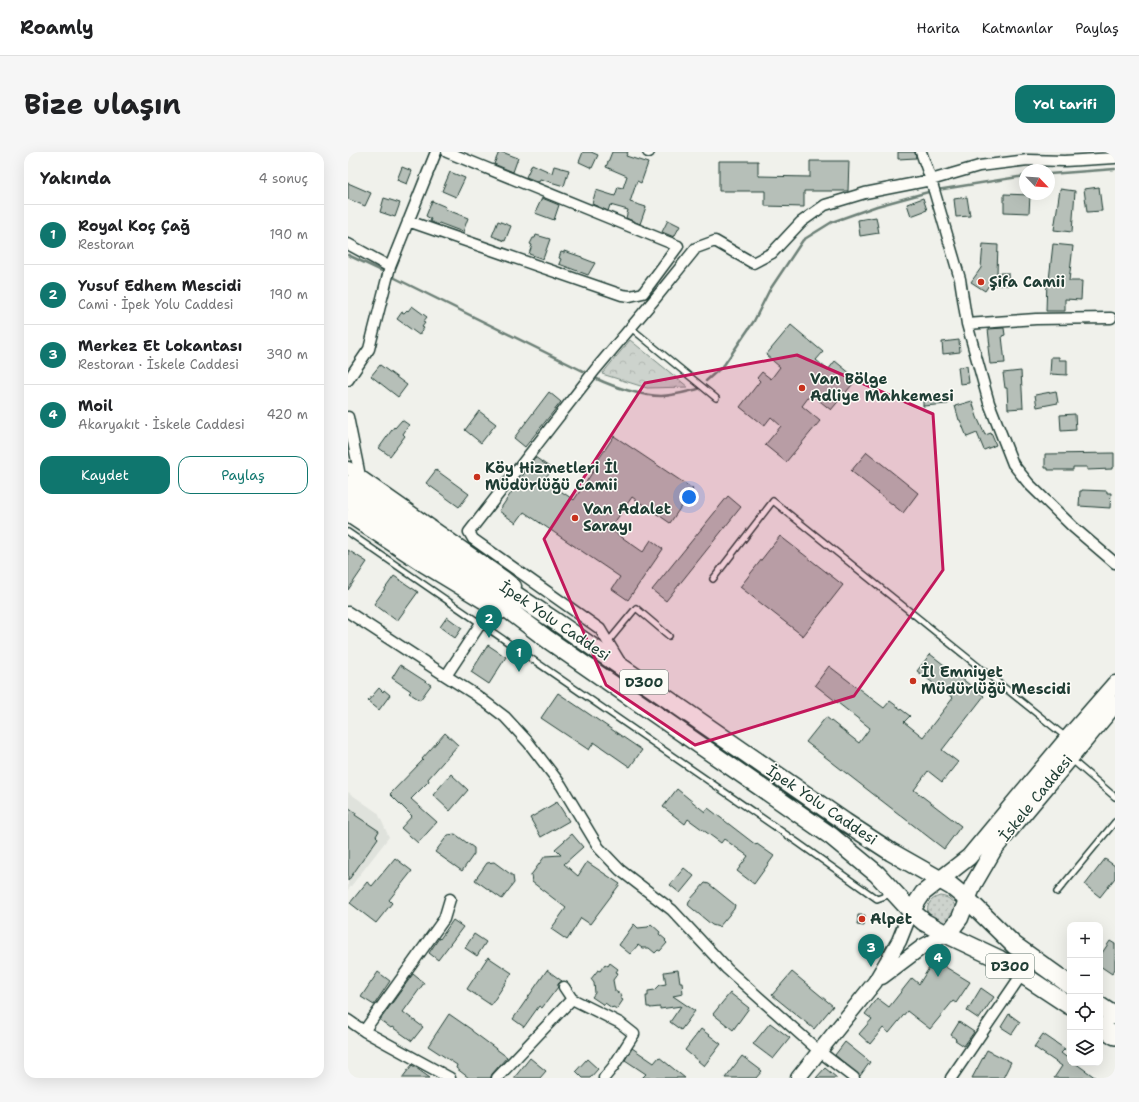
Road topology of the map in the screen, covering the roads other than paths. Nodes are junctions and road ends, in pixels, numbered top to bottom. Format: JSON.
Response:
{"nodes":[{"id":1,"x":436,"y":152,"type":"edge"},
{"id":2,"x":447,"y":152,"type":"edge"},
{"id":3,"x":921,"y":152,"type":"edge"},
{"id":4,"x":1027,"y":156,"type":"edge"},
{"id":5,"x":1115,"y":158,"type":"edge"},
{"id":6,"x":931,"y":180,"type":"junction"},
{"id":7,"x":408,"y":222,"type":"junction"},
{"id":8,"x":348,"y":244,"type":"edge"},
{"id":9,"x":390,"y":267,"type":"junction"},
{"id":10,"x":1111,"y":318,"type":"dead end"},
{"id":11,"x":967,"y":324,"type":"junction"},
{"id":12,"x":631,"y":328,"type":"junction"},
{"id":13,"x":348,"y":380,"type":"edge"},
{"id":14,"x":716,"y":398,"type":"dead end"},
{"id":15,"x":348,"y":417,"type":"edge"},
{"id":16,"x":348,"y":468,"type":"edge"},
{"id":17,"x":354,"y":480,"type":"edge"},
{"id":18,"x":348,"y":500,"type":"edge"},
{"id":19,"x":348,"y":516,"type":"edge"},
{"id":20,"x":348,"y":532,"type":"edge"},
{"id":21,"x":1115,"y":563,"type":"edge"},
{"id":22,"x":713,"y":579,"type":"dead end"},
{"id":23,"x":348,"y":612,"type":"edge"},
{"id":24,"x":481,"y":623,"type":"junction"},
{"id":25,"x":669,"y":636,"type":"dead end"},
{"id":26,"x":547,"y":639,"type":"junction"},
{"id":27,"x":608,"y":642,"type":"junction"},
{"id":28,"x":623,"y":668,"type":"junction"},
{"id":29,"x":446,"y":676,"type":"junction"},
{"id":30,"x":1115,"y":684,"type":"edge"},
{"id":31,"x":1115,"y":704,"type":"edge"},
{"id":32,"x":1068,"y":748,"type":"junction"},
{"id":33,"x":1115,"y":797,"type":"edge"},
{"id":34,"x":1115,"y":822,"type":"edge"},
{"id":35,"x":940,"y":881,"type":"junction"},
{"id":36,"x":1057,"y":892,"type":"dead end"},
{"id":37,"x":895,"y":893,"type":"junction"},
{"id":38,"x":450,"y":899,"type":"dead end"},
{"id":39,"x":967,"y":899,"type":"junction"},
{"id":40,"x":911,"y":911,"type":"junction"},
{"id":41,"x":946,"y":934,"type":"junction"},
{"id":42,"x":1022,"y":974,"type":"junction"},
{"id":43,"x":875,"y":982,"type":"junction"},
{"id":44,"x":1067,"y":983,"type":"edge"},
{"id":45,"x":564,"y":987,"type":"dead end"},
{"id":46,"x":572,"y":999,"type":"junction"},
{"id":47,"x":1067,"y":1004,"type":"edge"},
{"id":48,"x":1103,"y":1008,"type":"edge"},
{"id":49,"x":1115,"y":1016,"type":"edge"},
{"id":50,"x":348,"y":1020,"type":"edge"},
{"id":51,"x":1103,"y":1028,"type":"edge"},
{"id":52,"x":364,"y":1032,"type":"junction"},
{"id":53,"x":1115,"y":1036,"type":"edge"},
{"id":54,"x":820,"y":1051,"type":"junction"},
{"id":55,"x":450,"y":1078,"type":"edge"},
{"id":56,"x":497,"y":1078,"type":"edge"},
{"id":57,"x":604,"y":1078,"type":"edge"},
{"id":58,"x":798,"y":1078,"type":"edge"},
{"id":59,"x":854,"y":1078,"type":"edge"},
{"id":60,"x":951,"y":1078,"type":"edge"}],
"edges":[{"from":1,"to":7,"type":"street"},
{"from":2,"to":7,"type":"street"},
{"from":3,"to":6,"type":"street"},
{"from":4,"to":5,"type":"street"},
{"from":4,"to":6,"type":"street"},
{"from":6,"to":11,"type":"street"},
{"from":6,"to":12,"type":"street"},
{"from":7,"to":9,"type":"street"},
{"from":8,"to":9,"type":"street"},
{"from":9,"to":13,"type":"street"},
{"from":10,"to":11,"type":"street"},
{"from":11,"to":21,"type":"street"},
{"from":12,"to":14,"type":"lane"},
{"from":12,"to":27,"type":"street"},
{"from":15,"to":17,"type":"street"},
{"from":16,"to":17,"type":"street"},
{"from":17,"to":28,"type":"highway","name":"İpek Yolu Caddesi","number":"D300"},
{"from":18,"to":26,"type":"highway","name":"İpek Yolu Caddesi","number":"D300"},
{"from":19,"to":26,"type":"street"},
{"from":20,"to":24,"type":"lane"},
{"from":22,"to":32,"type":"lane"},
{"from":23,"to":29,"type":"street"},
{"from":24,"to":29,"type":"street"},
{"from":24,"to":37,"type":"lane"},
{"from":25,"to":27,"type":"lane"},
{"from":26,"to":37,"type":"highway","name":"İpek Yolu Caddesi","number":"D300"},
{"from":27,"to":28,"type":"street"},
{"from":28,"to":35,"type":"highway","name":"İpek Yolu Caddesi","number":"D300"},
{"from":29,"to":54,"type":"street"},
{"from":30,"to":32,"type":"main road"},
{"from":31,"to":32,"type":"main road","name":"İskele Caddesi"},
{"from":32,"to":33,"type":"lane"},
{"from":32,"to":35,"type":"main road"},
{"from":32,"to":39,"type":"main road","name":"İskele Caddesi"},
{"from":34,"to":36,"type":"lane"},
{"from":35,"to":39,"type":"highway"},
{"from":35,"to":40,"type":"main road"},
{"from":37,"to":40,"type":"highway","name":"İpek Yolu Caddesi","number":"D300"},
{"from":38,"to":52,"type":"street"},
{"from":39,"to":41,"type":"main road"},
{"from":39,"to":44,"type":"highway","number":"D300"},
{"from":40,"to":41,"type":"highway"},
{"from":40,"to":43,"type":"main road"},
{"from":41,"to":42,"type":"highway","number":"D300"},
{"from":41,"to":43,"type":"main road"},
{"from":42,"to":47,"type":"highway","number":"D300"},
{"from":42,"to":60,"type":"street"},
{"from":43,"to":54,"type":"main road"},
{"from":45,"to":46,"type":"street"},
{"from":46,"to":56,"type":"street"},
{"from":46,"to":57,"type":"street"},
{"from":48,"to":49,"type":"highway"},
{"from":50,"to":52,"type":"street"},
{"from":51,"to":53,"type":"highway"},
{"from":52,"to":55,"type":"street"},
{"from":54,"to":58,"type":"main road"},
{"from":54,"to":59,"type":"street"}]}
